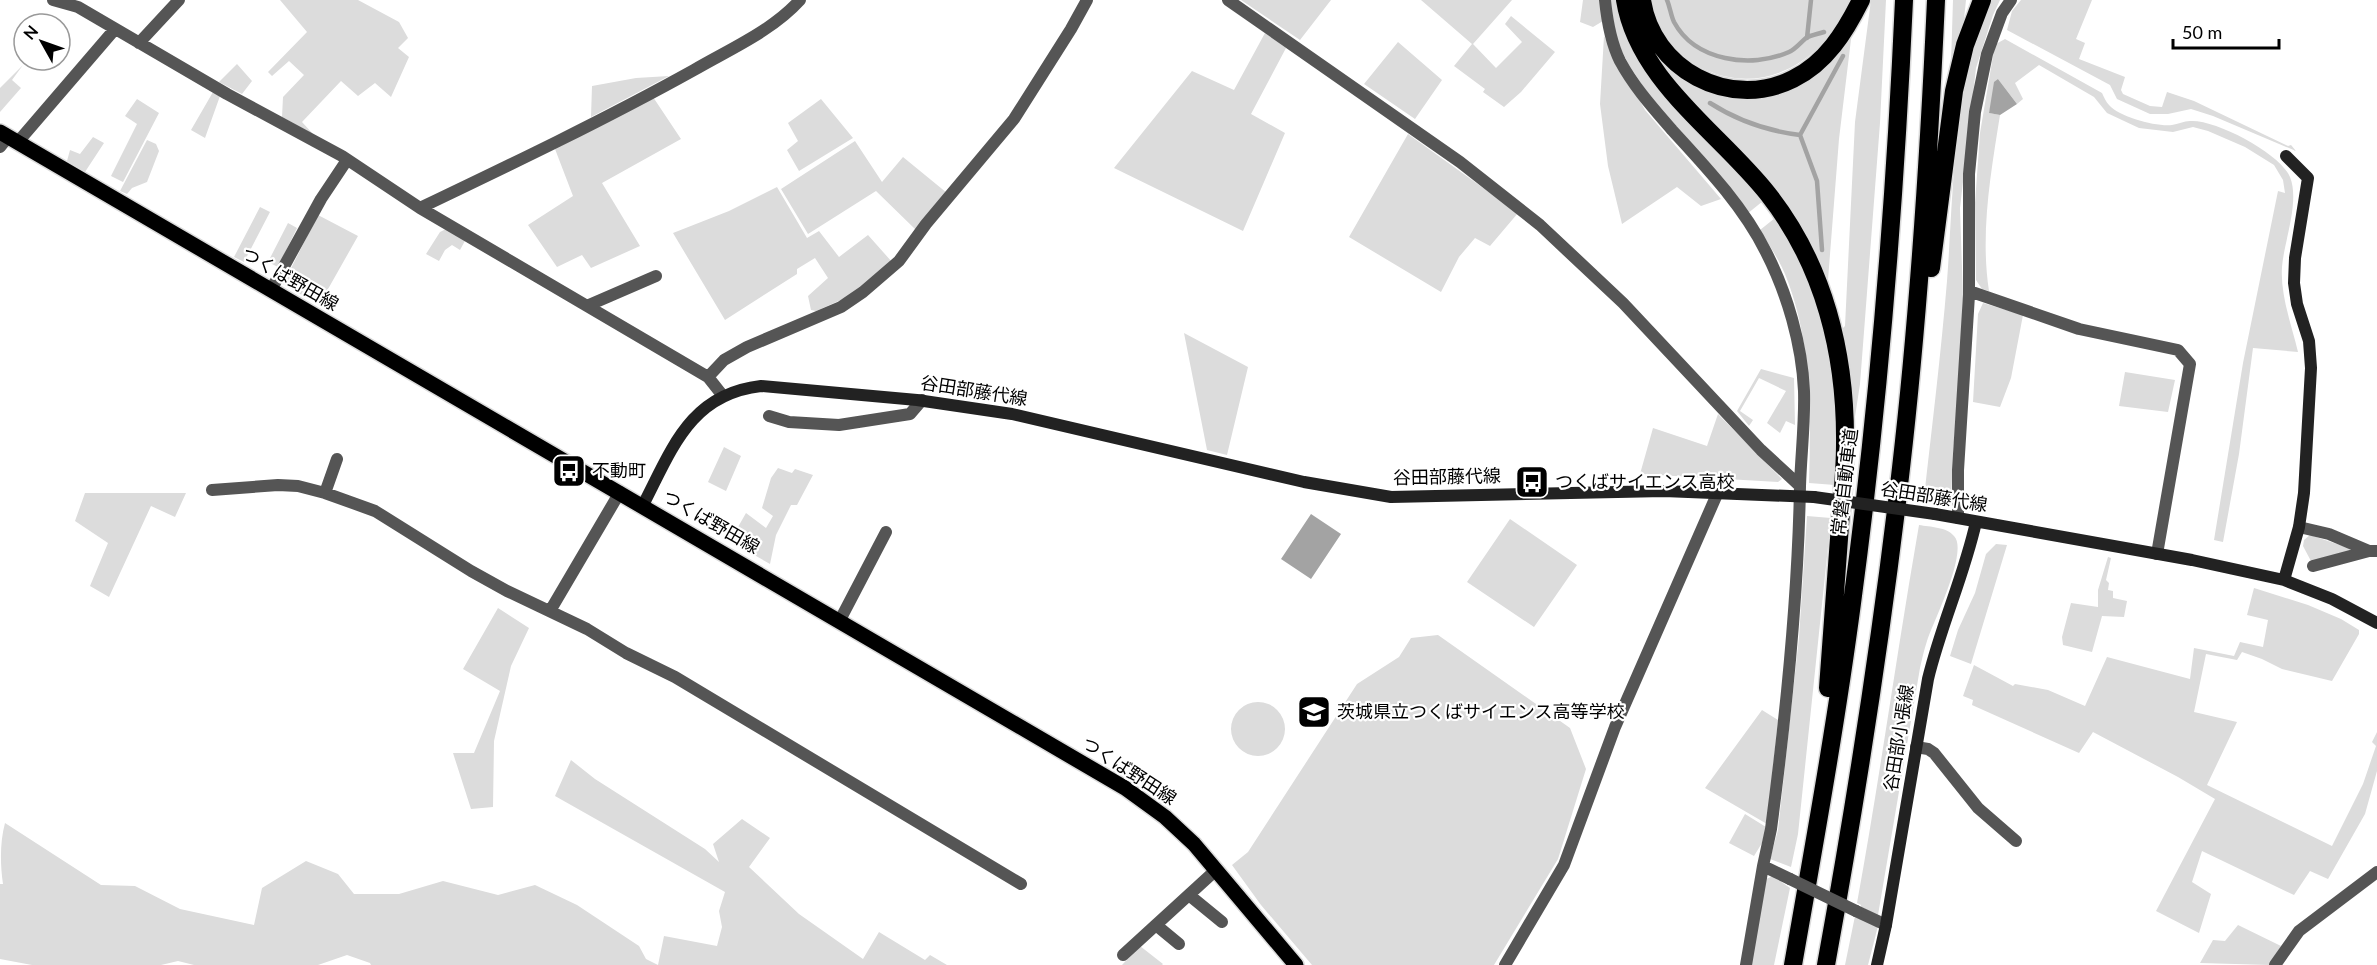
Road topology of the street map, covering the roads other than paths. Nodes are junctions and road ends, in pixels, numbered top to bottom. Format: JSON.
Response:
{"nodes":[{"id":1,"x":53,"y":0,"type":"edge"},
{"id":2,"x":179,"y":0,"type":"edge"},
{"id":3,"x":800,"y":0,"type":"edge"},
{"id":4,"x":1087,"y":0,"type":"edge"},
{"id":5,"x":1228,"y":0,"type":"edge"},
{"id":6,"x":1605,"y":0,"type":"edge"},
{"id":7,"x":1625,"y":0,"type":"edge"},
{"id":8,"x":1642,"y":0,"type":"edge"},
{"id":9,"x":1861,"y":0,"type":"edge"},
{"id":10,"x":1904,"y":0,"type":"edge"},
{"id":11,"x":1936,"y":0,"type":"edge"},
{"id":12,"x":1982,"y":0,"type":"edge"},
{"id":13,"x":2011,"y":0,"type":"edge"},
{"id":14,"x":115,"y":29,"type":"junction"},
{"id":15,"x":139,"y":43,"type":"junction"},
{"id":16,"x":6,"y":140,"type":"edge"},
{"id":17,"x":2286,"y":156,"type":"dead end"},
{"id":18,"x":347,"y":160,"type":"junction"},
{"id":19,"x":420,"y":208,"type":"junction"},
{"id":20,"x":656,"y":276,"type":"dead end"},
{"id":21,"x":272,"y":290,"type":"junction"},
{"id":22,"x":1969,"y":291,"type":"junction"},
{"id":23,"x":589,"y":305,"type":"junction"},
{"id":24,"x":708,"y":376,"type":"junction"},
{"id":25,"x":723,"y":396,"type":"junction"},
{"id":26,"x":922,"y":400,"type":"junction"},
{"id":27,"x":769,"y":416,"type":"dead end"},
{"id":28,"x":337,"y":459,"type":"dead end"},
{"id":29,"x":1902,"y":466,"type":"junction"},
{"id":30,"x":212,"y":490,"type":"dead end"},
{"id":31,"x":1800,"y":491,"type":"junction"},
{"id":32,"x":620,"y":492,"type":"junction"},
{"id":33,"x":1718,"y":492,"type":"junction"},
{"id":34,"x":325,"y":493,"type":"junction"},
{"id":35,"x":643,"y":505,"type":"junction"},
{"id":36,"x":1958,"y":518,"type":"junction"},
{"id":37,"x":1976,"y":522,"type":"junction"},
{"id":38,"x":2299,"y":527,"type":"junction"},
{"id":39,"x":886,"y":532,"type":"dead end"},
{"id":40,"x":2373,"y":551,"type":"edge"},
{"id":41,"x":2157,"y":554,"type":"junction"},
{"id":42,"x":2313,"y":566,"type":"dead end"},
{"id":43,"x":2284,"y":580,"type":"junction"},
{"id":44,"x":550,"y":611,"type":"junction"},
{"id":45,"x":840,"y":620,"type":"junction"},
{"id":46,"x":2377,"y":623,"type":"edge"},
{"id":47,"x":1916,"y":747,"type":"junction"},
{"id":48,"x":1816,"y":833,"type":"junction"},
{"id":49,"x":2016,"y":841,"type":"dead end"},
{"id":50,"x":1762,"y":866,"type":"junction"},
{"id":51,"x":1216,"y":870,"type":"junction"},
{"id":52,"x":2377,"y":872,"type":"edge"},
{"id":53,"x":1021,"y":884,"type":"dead end"},
{"id":54,"x":1189,"y":895,"type":"junction"},
{"id":55,"x":1222,"y":922,"type":"dead end"},
{"id":56,"x":1156,"y":925,"type":"junction"},
{"id":57,"x":1887,"y":925,"type":"junction"},
{"id":58,"x":1179,"y":944,"type":"dead end"},
{"id":59,"x":1123,"y":955,"type":"dead end"},
{"id":60,"x":1296,"y":965,"type":"edge"},
{"id":61,"x":1505,"y":965,"type":"edge"},
{"id":62,"x":1746,"y":965,"type":"edge"},
{"id":63,"x":1793,"y":965,"type":"edge"},
{"id":64,"x":1827,"y":965,"type":"edge"},
{"id":65,"x":1877,"y":965,"type":"edge"},
{"id":66,"x":2275,"y":965,"type":"edge"}],
"edges":[{"from":1,"to":14,"type":"street"},
{"from":2,"to":15,"type":"street"},
{"from":3,"to":19,"type":"street"},
{"from":4,"to":24,"type":"street"},
{"from":5,"to":31,"type":"street"},
{"from":6,"to":31,"type":"street"},
{"from":7,"to":48,"type":"highway"},
{"from":8,"to":9,"type":"highway"},
{"from":10,"to":48,"type":"highway","name":"常磐自動車道"},
{"from":11,"to":29,"type":"highway"},
{"from":12,"to":29,"type":"highway"},
{"from":13,"to":22,"type":"street"},
{"from":14,"to":15,"type":"street"},
{"from":14,"to":16,"type":"street"},
{"from":15,"to":18,"type":"street"},
{"from":16,"to":21,"type":"main road","name":"つくば野田線"},
{"from":17,"to":38,"type":"main road"},
{"from":18,"to":19,"type":"street"},
{"from":18,"to":21,"type":"street"},
{"from":19,"to":23,"type":"street"},
{"from":20,"to":23,"type":"street"},
{"from":21,"to":32,"type":"main road","name":"つくば野田線"},
{"from":22,"to":36,"type":"street"},
{"from":22,"to":41,"type":"street"},
{"from":23,"to":24,"type":"street"},
{"from":24,"to":25,"type":"street"},
{"from":25,"to":26,"type":"main road","name":"谷田部藤代線"},
{"from":25,"to":35,"type":"main road","name":"谷田部藤代線"},
{"from":26,"to":27,"type":"street"},
{"from":26,"to":33,"type":"main road","name":"谷田部藤代線"},
{"from":28,"to":34,"type":"street"},
{"from":29,"to":64,"type":"highway"},
{"from":30,"to":34,"type":"street"},
{"from":31,"to":33,"type":"main road","name":"谷田部藤代線"},
{"from":31,"to":36,"type":"main road","name":"谷田部藤代線","bridge":true},
{"from":31,"to":50,"type":"street"},
{"from":32,"to":35,"type":"main road","name":"つくば野田線"},
{"from":32,"to":44,"type":"street"},
{"from":33,"to":61,"type":"street"},
{"from":34,"to":44,"type":"street"},
{"from":35,"to":45,"type":"main road","name":"つくば野田線"},
{"from":36,"to":37,"type":"main road","name":"谷田部藤代線"},
{"from":37,"to":41,"type":"main road","name":"谷田部藤代線"},
{"from":37,"to":47,"type":"main road","name":"谷田部小張線"},
{"from":38,"to":40,"type":"street"},
{"from":38,"to":43,"type":"main road"},
{"from":39,"to":45,"type":"street"},
{"from":40,"to":42,"type":"street"},
{"from":41,"to":43,"type":"main road","name":"谷田部藤代線"},
{"from":43,"to":46,"type":"main road","name":"谷田部藤代線"},
{"from":44,"to":53,"type":"street"},
{"from":45,"to":51,"type":"main road","name":"つくば野田線"},
{"from":47,"to":49,"type":"street"},
{"from":47,"to":57,"type":"main road","name":"谷田部小張線"},
{"from":48,"to":63,"type":"highway","name":"常磐自動車道"},
{"from":50,"to":57,"type":"street","bridge":true},
{"from":50,"to":62,"type":"street"},
{"from":51,"to":54,"type":"street"},
{"from":51,"to":60,"type":"main road","name":"つくば野田線"},
{"from":52,"to":66,"type":"street"},
{"from":54,"to":55,"type":"street"},
{"from":54,"to":56,"type":"street"},
{"from":56,"to":58,"type":"street"},
{"from":56,"to":59,"type":"street"},
{"from":57,"to":65,"type":"main road","name":"谷田部小張線"}]}
